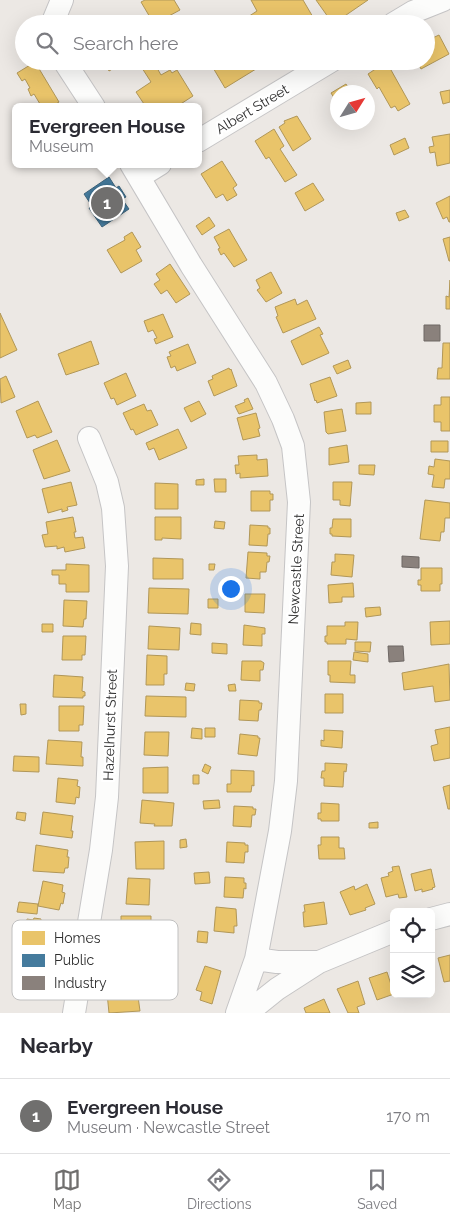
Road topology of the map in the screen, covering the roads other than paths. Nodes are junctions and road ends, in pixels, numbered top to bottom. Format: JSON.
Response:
{"nodes":[{"id":1,"x":62,"y":0,"type":"edge"},
{"id":2,"x":443,"y":0,"type":"edge"},
{"id":3,"x":56,"y":15,"type":"edge"},
{"id":4,"x":408,"y":15,"type":"edge"},
{"id":5,"x":70,"y":70,"type":"edge"},
{"id":6,"x":316,"y":70,"type":"edge"},
{"id":7,"x":91,"y":103,"type":"edge"},
{"id":8,"x":202,"y":139,"type":"edge"},
{"id":9,"x":135,"y":170,"type":"edge"},
{"id":10,"x":90,"y":438,"type":"dead end"},
{"id":11,"x":450,"y":914,"type":"edge"},
{"id":12,"x":435,"y":918,"type":"edge"},
{"id":13,"x":89,"y":920,"type":"edge"},
{"id":14,"x":390,"y":933,"type":"edge"},
{"id":15,"x":256,"y":959,"type":"junction"},
{"id":16,"x":319,"y":962,"type":"junction"},
{"id":17,"x":76,"y":1000,"type":"edge"},
{"id":18,"x":74,"y":1013,"type":"edge"},
{"id":19,"x":237,"y":1013,"type":"edge"},
{"id":20,"x":247,"y":1013,"type":"edge"}],
"edges":[{"from":1,"to":3,"type":"street"},
{"from":2,"to":4,"type":"street"},
{"from":5,"to":7,"type":"street"},
{"from":6,"to":8,"type":"street","name":"Albert Street"},
{"from":9,"to":15,"type":"street","name":"Newcastle Street"},
{"from":10,"to":13,"type":"street","name":"Hazelhurst Street"},
{"from":11,"to":12,"type":"street"},
{"from":14,"to":16,"type":"street"},
{"from":15,"to":16,"type":"street"},
{"from":15,"to":19,"type":"street","name":"Newcastle Street"},
{"from":16,"to":20,"type":"street"},
{"from":17,"to":18,"type":"street","name":"Hazelhurst Street"}]}
